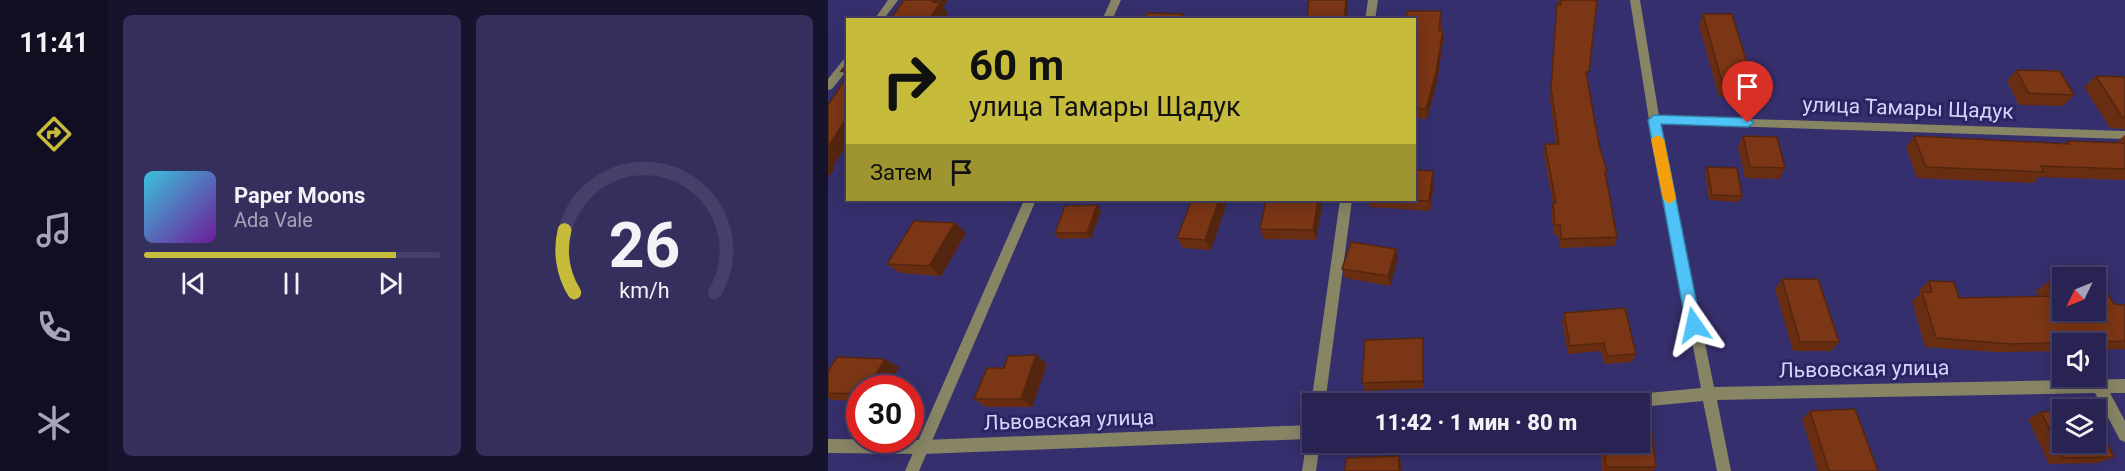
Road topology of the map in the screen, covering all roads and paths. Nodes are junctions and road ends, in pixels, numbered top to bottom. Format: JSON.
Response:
{"nodes":[{"id":1,"x":893,"y":0,"type":"edge"},
{"id":2,"x":1116,"y":0,"type":"edge"},
{"id":3,"x":1373,"y":0,"type":"edge"},
{"id":4,"x":1635,"y":0,"type":"edge"},
{"id":5,"x":880,"y":18,"type":"edge"},
{"id":6,"x":1108,"y":18,"type":"edge"},
{"id":7,"x":1370,"y":18,"type":"edge"},
{"id":8,"x":846,"y":63,"type":"edge"},
{"id":9,"x":828,"y":86,"type":"edge"},
{"id":10,"x":1654,"y":120,"type":"junction"},
{"id":11,"x":2125,"y":135,"type":"edge"},
{"id":12,"x":1030,"y":201,"type":"edge"},
{"id":13,"x":1346,"y":201,"type":"edge"},
{"id":14,"x":2106,"y":386,"type":"edge"},
{"id":15,"x":2125,"y":386,"type":"edge"},
{"id":16,"x":2052,"y":387,"type":"edge"},
{"id":17,"x":2100,"y":387,"type":"edge"},
{"id":18,"x":1320,"y":393,"type":"edge"},
{"id":19,"x":1707,"y":394,"type":"junction"},
{"id":20,"x":1650,"y":400,"type":"edge"},
{"id":21,"x":1302,"y":432,"type":"edge"},
{"id":22,"x":2125,"y":435,"type":"edge"},
{"id":23,"x":828,"y":446,"type":"edge"},
{"id":24,"x":846,"y":446,"type":"edge"},
{"id":25,"x":924,"y":447,"type":"joint"},
{"id":26,"x":921,"y":453,"type":"edge"},
{"id":27,"x":1311,"y":453,"type":"edge"},
{"id":28,"x":912,"y":471,"type":"edge"},
{"id":29,"x":1309,"y":471,"type":"edge"},
{"id":30,"x":1724,"y":471,"type":"edge"}],
"edges":[{"from":1,"to":5,"type":"street"},
{"from":2,"to":6,"type":"street"},
{"from":3,"to":7,"type":"street"},
{"from":4,"to":10,"type":"street"},
{"from":8,"to":9,"type":"street"},
{"from":10,"to":11,"type":"street","name":"улица Тамары Щадук"},
{"from":10,"to":19,"type":"street"},
{"from":12,"to":25,"type":"street"},
{"from":13,"to":18,"type":"street"},
{"from":14,"to":15,"type":"street","name":"Львовская улица"},
{"from":16,"to":19,"type":"street","name":"Львовская улица"},
{"from":17,"to":22,"type":"street"},
{"from":19,"to":20,"type":"street","name":"Львовская улица"},
{"from":19,"to":30,"type":"street"},
{"from":21,"to":25,"type":"street","name":"Львовская улица"},
{"from":23,"to":24,"type":"street","name":"Львовская улица"},
{"from":26,"to":28,"type":"street"},
{"from":27,"to":29,"type":"street"}]}
